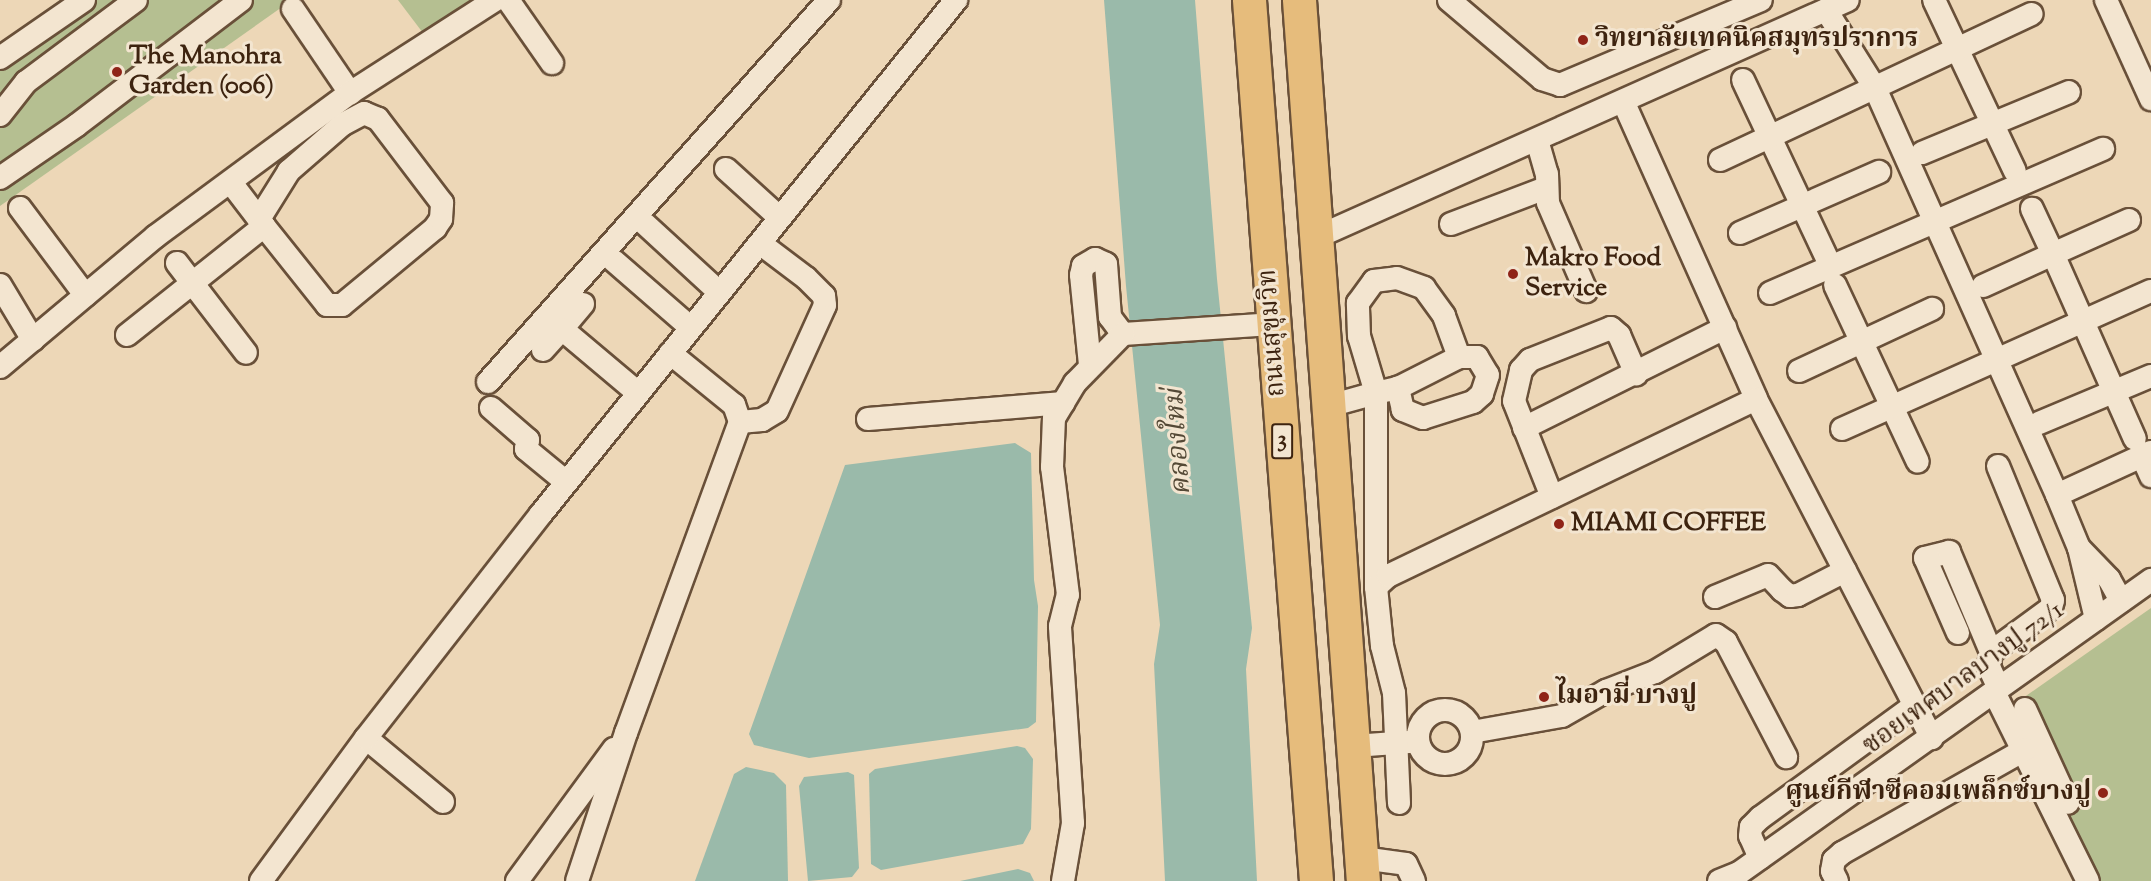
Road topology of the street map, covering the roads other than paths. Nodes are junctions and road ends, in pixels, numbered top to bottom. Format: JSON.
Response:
{"nodes":[{"id":1,"x":84,"y":0,"type":"edge"},
{"id":2,"x":136,"y":0,"type":"edge"},
{"id":3,"x":241,"y":0,"type":"edge"},
{"id":4,"x":495,"y":0,"type":"edge"},
{"id":5,"x":508,"y":0,"type":"edge"},
{"id":6,"x":829,"y":0,"type":"edge"},
{"id":7,"x":956,"y":0,"type":"edge"},
{"id":8,"x":1249,"y":0,"type":"edge"},
{"id":9,"x":1299,"y":0,"type":"edge"},
{"id":10,"x":1449,"y":0,"type":"edge"},
{"id":11,"x":1761,"y":0,"type":"edge"},
{"id":12,"x":1848,"y":0,"type":"edge"},
{"id":13,"x":1934,"y":0,"type":"edge"},
{"id":14,"x":2106,"y":0,"type":"edge"},
{"id":15,"x":293,"y":9,"type":"dead end"},
{"id":16,"x":1826,"y":10,"type":"junction"},
{"id":17,"x":2032,"y":14,"type":"dead end"},
{"id":18,"x":1957,"y":49,"type":"junction"},
{"id":19,"x":0,"y":58,"type":"edge"},
{"id":20,"x":552,"y":63,"type":"dead end"},
{"id":21,"x":1743,"y":80,"type":"dead end"},
{"id":22,"x":1875,"y":88,"type":"junction"},
{"id":23,"x":2069,"y":92,"type":"dead end"},
{"id":24,"x":350,"y":93,"type":"junction"},
{"id":25,"x":2151,"y":99,"type":"edge"},
{"id":26,"x":1623,"y":101,"type":"junction"},
{"id":27,"x":0,"y":115,"type":"edge"},
{"id":28,"x":1992,"y":122,"type":"junction"},
{"id":29,"x":1771,"y":136,"type":"junction"},
{"id":30,"x":1537,"y":140,"type":"junction"},
{"id":31,"x":2103,"y":149,"type":"dead end"},
{"id":32,"x":1922,"y":153,"type":"dead end"},
{"id":33,"x":1720,"y":160,"type":"dead end"},
{"id":34,"x":726,"y":169,"type":"dead end"},
{"id":35,"x":2016,"y":171,"type":"dead end"},
{"id":36,"x":1878,"y":172,"type":"dead end"},
{"id":37,"x":0,"y":178,"type":"edge"},
{"id":38,"x":232,"y":184,"type":"junction"},
{"id":39,"x":1546,"y":188,"type":"junction"},
{"id":40,"x":1804,"y":207,"type":"junction"},
{"id":41,"x":20,"y":208,"type":"dead end"},
{"id":42,"x":2032,"y":209,"type":"dead end"},
{"id":43,"x":779,"y":217,"type":"junction"},
{"id":44,"x":2129,"y":220,"type":"dead end"},
{"id":45,"x":262,"y":223,"type":"junction"},
{"id":46,"x":645,"y":224,"type":"dead end"},
{"id":47,"x":1451,"y":224,"type":"dead end"},
{"id":48,"x":1935,"y":224,"type":"junction"},
{"id":49,"x":1740,"y":233,"type":"dead end"},
{"id":50,"x":1317,"y":237,"type":"junction"},
{"id":51,"x":761,"y":244,"type":"junction"},
{"id":52,"x":2053,"y":254,"type":"junction"},
{"id":53,"x":1826,"y":255,"type":"dead end"},
{"id":54,"x":614,"y":261,"type":"dead end"},
{"id":55,"x":177,"y":263,"type":"dead end"},
{"id":56,"x":193,"y":282,"type":"junction"},
{"id":57,"x":0,"y":285,"type":"edge"},
{"id":58,"x":1835,"y":285,"type":"dead end"},
{"id":59,"x":1983,"y":286,"type":"dead end"},
{"id":60,"x":1586,"y":291,"type":"dead end"},
{"id":61,"x":2151,"y":291,"type":"edge"},
{"id":62,"x":719,"y":292,"type":"junction"},
{"id":63,"x":1770,"y":293,"type":"dead end"},
{"id":64,"x":85,"y":295,"type":"junction"},
{"id":65,"x":583,"y":304,"type":"dead end"},
{"id":66,"x":1932,"y":309,"type":"dead end"},
{"id":67,"x":2081,"y":322,"type":"junction"},
{"id":68,"x":1272,"y":324,"type":"junction"},
{"id":69,"x":690,"y":327,"type":"junction"},
{"id":70,"x":562,"y":328,"type":"junction"},
{"id":71,"x":1725,"y":328,"type":"junction"},
{"id":72,"x":1126,"y":334,"type":"junction"},
{"id":73,"x":127,"y":335,"type":"dead end"},
{"id":74,"x":33,"y":339,"type":"junction"},
{"id":75,"x":1863,"y":340,"type":"junction"},
{"id":76,"x":543,"y":350,"type":"dead end"},
{"id":77,"x":246,"y":353,"type":"dead end"},
{"id":78,"x":670,"y":353,"type":"junction"},
{"id":79,"x":1459,"y":357,"type":"junction"},
{"id":80,"x":1996,"y":360,"type":"junction"},
{"id":81,"x":1090,"y":365,"type":"junction"},
{"id":82,"x":0,"y":368,"type":"edge"},
{"id":83,"x":1799,"y":371,"type":"dead end"},
{"id":84,"x":1636,"y":374,"type":"junction"},
{"id":85,"x":2151,"y":376,"type":"edge"},
{"id":86,"x":488,"y":382,"type":"dead end"},
{"id":87,"x":1398,"y":388,"type":"junction"},
{"id":88,"x":638,"y":393,"type":"junction"},
{"id":89,"x":1376,"y":393,"type":"junction"},
{"id":90,"x":2114,"y":393,"type":"junction"},
{"id":91,"x":1756,"y":399,"type":"junction"},
{"id":92,"x":1063,"y":403,"type":"junction"},
{"id":93,"x":1329,"y":406,"type":"junction"},
{"id":94,"x":1892,"y":406,"type":"junction"},
{"id":95,"x":491,"y":408,"type":"dead end"},
{"id":96,"x":868,"y":419,"type":"dead end"},
{"id":97,"x":740,"y":422,"type":"junction"},
{"id":98,"x":2038,"y":423,"type":"dead end"},
{"id":99,"x":1524,"y":428,"type":"junction"},
{"id":100,"x":1842,"y":429,"type":"dead end"},
{"id":101,"x":2145,"y":456,"type":"edge"},
{"id":102,"x":1918,"y":462,"type":"dead end"},
{"id":103,"x":1998,"y":466,"type":"dead end"},
{"id":104,"x":566,"y":482,"type":"junction"},
{"id":105,"x":2057,"y":495,"type":"junction"},
{"id":106,"x":1552,"y":497,"type":"junction"},
{"id":107,"x":2079,"y":548,"type":"junction"},
{"id":108,"x":1845,"y":571,"type":"junction"},
{"id":109,"x":2151,"y":580,"type":"edge"},
{"id":110,"x":1376,"y":587,"type":"junction"},
{"id":111,"x":1715,"y":597,"type":"dead end"},
{"id":112,"x":2121,"y":601,"type":"junction"},
{"id":113,"x":2096,"y":619,"type":"junction"},
{"id":114,"x":1958,"y":633,"type":"dead end"},
{"id":115,"x":2009,"y":638,"type":"junction"},
{"id":116,"x":1991,"y":652,"type":"junction"},
{"id":117,"x":2017,"y":675,"type":"junction"},
{"id":118,"x":1996,"y":690,"type":"junction"},
{"id":119,"x":1915,"y":705,"type":"junction"},
{"id":120,"x":2025,"y":709,"type":"dead end"},
{"id":121,"x":1472,"y":732,"type":"junction"},
{"id":122,"x":626,"y":734,"type":"junction"},
{"id":123,"x":366,"y":738,"type":"junction"},
{"id":124,"x":1932,"y":738,"type":"junction"},
{"id":125,"x":1418,"y":741,"type":"junction"},
{"id":126,"x":1394,"y":743,"type":"junction"},
{"id":127,"x":1354,"y":746,"type":"junction"},
{"id":128,"x":2026,"y":749,"type":"junction"},
{"id":129,"x":1786,"y":757,"type":"dead end"},
{"id":130,"x":443,"y":802,"type":"dead end"},
{"id":131,"x":1399,"y":803,"type":"dead end"},
{"id":132,"x":1760,"y":858,"type":"junction"},
{"id":133,"x":1362,"y":869,"type":"edge"},
{"id":134,"x":261,"y":881,"type":"edge"},
{"id":135,"x":517,"y":881,"type":"edge"},
{"id":136,"x":577,"y":881,"type":"edge"},
{"id":137,"x":1063,"y":881,"type":"edge"},
{"id":138,"x":1316,"y":881,"type":"edge"},
{"id":139,"x":1414,"y":881,"type":"edge"},
{"id":140,"x":1719,"y":881,"type":"edge"},
{"id":141,"x":1837,"y":881,"type":"edge"},
{"id":142,"x":2088,"y":881,"type":"edge"},
{"id":143,"x":2103,"y":881,"type":"edge"}],
"edges":[{"from":1,"to":19,"type":"street"},
{"from":2,"to":27,"type":"street"},
{"from":3,"to":37,"type":"street"},
{"from":4,"to":24,"type":"street"},
{"from":5,"to":20,"type":"street"},
{"from":6,"to":86,"type":"street"},
{"from":7,"to":43,"type":"street"},
{"from":8,"to":68,"type":"highway","name":"ถนนสุขุมวิท","number":"3"},
{"from":9,"to":50,"type":"highway","name":"ถนนสุขุมวิท","number":"3"},
{"from":10,"to":11,"type":"street"},
{"from":12,"to":16,"type":"street"},
{"from":13,"to":18,"type":"street"},
{"from":14,"to":25,"type":"street"},
{"from":15,"to":24,"type":"street"},
{"from":16,"to":22,"type":"street"},
{"from":16,"to":26,"type":"street"},
{"from":17,"to":18,"type":"street"},
{"from":18,"to":22,"type":"street"},
{"from":18,"to":28,"type":"street"},
{"from":21,"to":29,"type":"street"},
{"from":22,"to":29,"type":"street"},
{"from":22,"to":48,"type":"street"},
{"from":23,"to":28,"type":"street"},
{"from":24,"to":38,"type":"street"},
{"from":26,"to":30,"type":"street"},
{"from":26,"to":71,"type":"street"},
{"from":28,"to":32,"type":"street"},
{"from":28,"to":35,"type":"street"},
{"from":29,"to":33,"type":"street"},
{"from":29,"to":40,"type":"street"},
{"from":30,"to":39,"type":"street"},
{"from":30,"to":50,"type":"street"},
{"from":31,"to":48,"type":"street"},
{"from":34,"to":43,"type":"street"},
{"from":36,"to":40,"type":"street"},
{"from":38,"to":45,"type":"street"},
{"from":38,"to":64,"type":"street"},
{"from":39,"to":47,"type":"street"},
{"from":39,"to":60,"type":"street"},
{"from":40,"to":49,"type":"street"},
{"from":40,"to":53,"type":"street"},
{"from":41,"to":64,"type":"street"},
{"from":42,"to":52,"type":"street"},
{"from":43,"to":51,"type":"street"},
{"from":44,"to":52,"type":"street"},
{"from":45,"to":45,"type":"street"},
{"from":45,"to":56,"type":"street"},
{"from":46,"to":62,"type":"street"},
{"from":48,"to":63,"type":"street"},
{"from":48,"to":80,"type":"street"},
{"from":50,"to":93,"type":"highway","name":"ถนนสุขุมวิท","number":"3"},
{"from":51,"to":62,"type":"street"},
{"from":51,"to":97,"type":"street"},
{"from":52,"to":59,"type":"street"},
{"from":52,"to":67,"type":"street"},
{"from":54,"to":69,"type":"street"},
{"from":55,"to":56,"type":"street"},
{"from":56,"to":73,"type":"street"},
{"from":56,"to":77,"type":"street"},
{"from":57,"to":74,"type":"street"},
{"from":58,"to":75,"type":"street"},
{"from":61,"to":67,"type":"street"},
{"from":62,"to":69,"type":"street"},
{"from":64,"to":74,"type":"street"},
{"from":65,"to":70,"type":"street"},
{"from":66,"to":75,"type":"street"},
{"from":67,"to":80,"type":"street"},
{"from":67,"to":90,"type":"street"},
{"from":68,"to":72,"type":"street"},
{"from":68,"to":138,"type":"highway","name":"ถนนสุขุมวิท","number":"3"},
{"from":69,"to":78,"type":"street"},
{"from":70,"to":76,"type":"street"},
{"from":70,"to":88,"type":"street"},
{"from":71,"to":84,"type":"street"},
{"from":71,"to":91,"type":"street"},
{"from":72,"to":81,"type":"street"},
{"from":72,"to":81,"type":"street"},
{"from":74,"to":82,"type":"street"},
{"from":75,"to":83,"type":"street"},
{"from":75,"to":94,"type":"street"},
{"from":78,"to":88,"type":"street"},
{"from":78,"to":97,"type":"street"},
{"from":79,"to":87,"type":"street"},
{"from":79,"to":87,"type":"street"},
{"from":79,"to":89,"type":"street"},
{"from":80,"to":94,"type":"street"},
{"from":80,"to":105,"type":"street"},
{"from":81,"to":92,"type":"street"},
{"from":84,"to":99,"type":"street"},
{"from":84,"to":99,"type":"street"},
{"from":85,"to":90,"type":"street"},
{"from":87,"to":89,"type":"street"},
{"from":88,"to":104,"type":"street"},
{"from":89,"to":93,"type":"street"},
{"from":89,"to":110,"type":"street"},
{"from":90,"to":98,"type":"street"},
{"from":90,"to":101,"type":"street"},
{"from":91,"to":106,"type":"street"},
{"from":91,"to":108,"type":"street"},
{"from":92,"to":96,"type":"street"},
{"from":92,"to":137,"type":"street"},
{"from":93,"to":127,"type":"highway","name":"ถนนสุขุมวิท","number":"3"},
{"from":94,"to":100,"type":"street"},
{"from":94,"to":102,"type":"street"},
{"from":95,"to":104,"type":"street"},
{"from":97,"to":122,"type":"street"},
{"from":99,"to":106,"type":"street"},
{"from":101,"to":105,"type":"street"},
{"from":103,"to":115,"type":"street"},
{"from":104,"to":123,"type":"street"},
{"from":105,"to":107,"type":"street"},
{"from":106,"to":110,"type":"street"},
{"from":107,"to":112,"type":"street"},
{"from":107,"to":113,"type":"street"},
{"from":108,"to":111,"type":"street"},
{"from":108,"to":119,"type":"street"},
{"from":109,"to":112,"type":"street","name":"ซอยเทศบาลบางปู 72/1"},
{"from":110,"to":126,"type":"street"},
{"from":112,"to":113,"type":"street","name":"ซอยเทศบาลบางปู 72/1"},
{"from":113,"to":117,"type":"street","name":"ซอยเทศบาลบางปู 72/1"},
{"from":114,"to":116,"type":"street"},
{"from":115,"to":116,"type":"street"},
{"from":115,"to":117,"type":"street"},
{"from":116,"to":118,"type":"street"},
{"from":117,"to":118,"type":"street","name":"ซอยเทศบาลบางปู 72/1"},
{"from":118,"to":124,"type":"street","name":"ซอยเทศบาลบางปู 72/1"},
{"from":118,"to":128,"type":"street"},
{"from":119,"to":124,"type":"street"},
{"from":119,"to":132,"type":"street"},
{"from":120,"to":143,"type":"street"},
{"from":121,"to":125,"type":"street"},
{"from":121,"to":125,"type":"street"},
{"from":121,"to":129,"type":"street"},
{"from":122,"to":135,"type":"street"},
{"from":122,"to":136,"type":"street"},
{"from":123,"to":130,"type":"street"},
{"from":123,"to":134,"type":"street"},
{"from":124,"to":132,"type":"street","name":"ซอยเทศบาลบางปู 72/1"},
{"from":125,"to":126,"type":"street"},
{"from":126,"to":127,"type":"street"},
{"from":126,"to":131,"type":"street"},
{"from":127,"to":133,"type":"highway","name":"ถนนสุขุมวิท","number":"3"},
{"from":128,"to":141,"type":"street"},
{"from":128,"to":142,"type":"street"},
{"from":132,"to":140,"type":"street","name":"ซอยเทศบาลบางปู 72/1"},
{"from":133,"to":139,"type":"street"}]}
